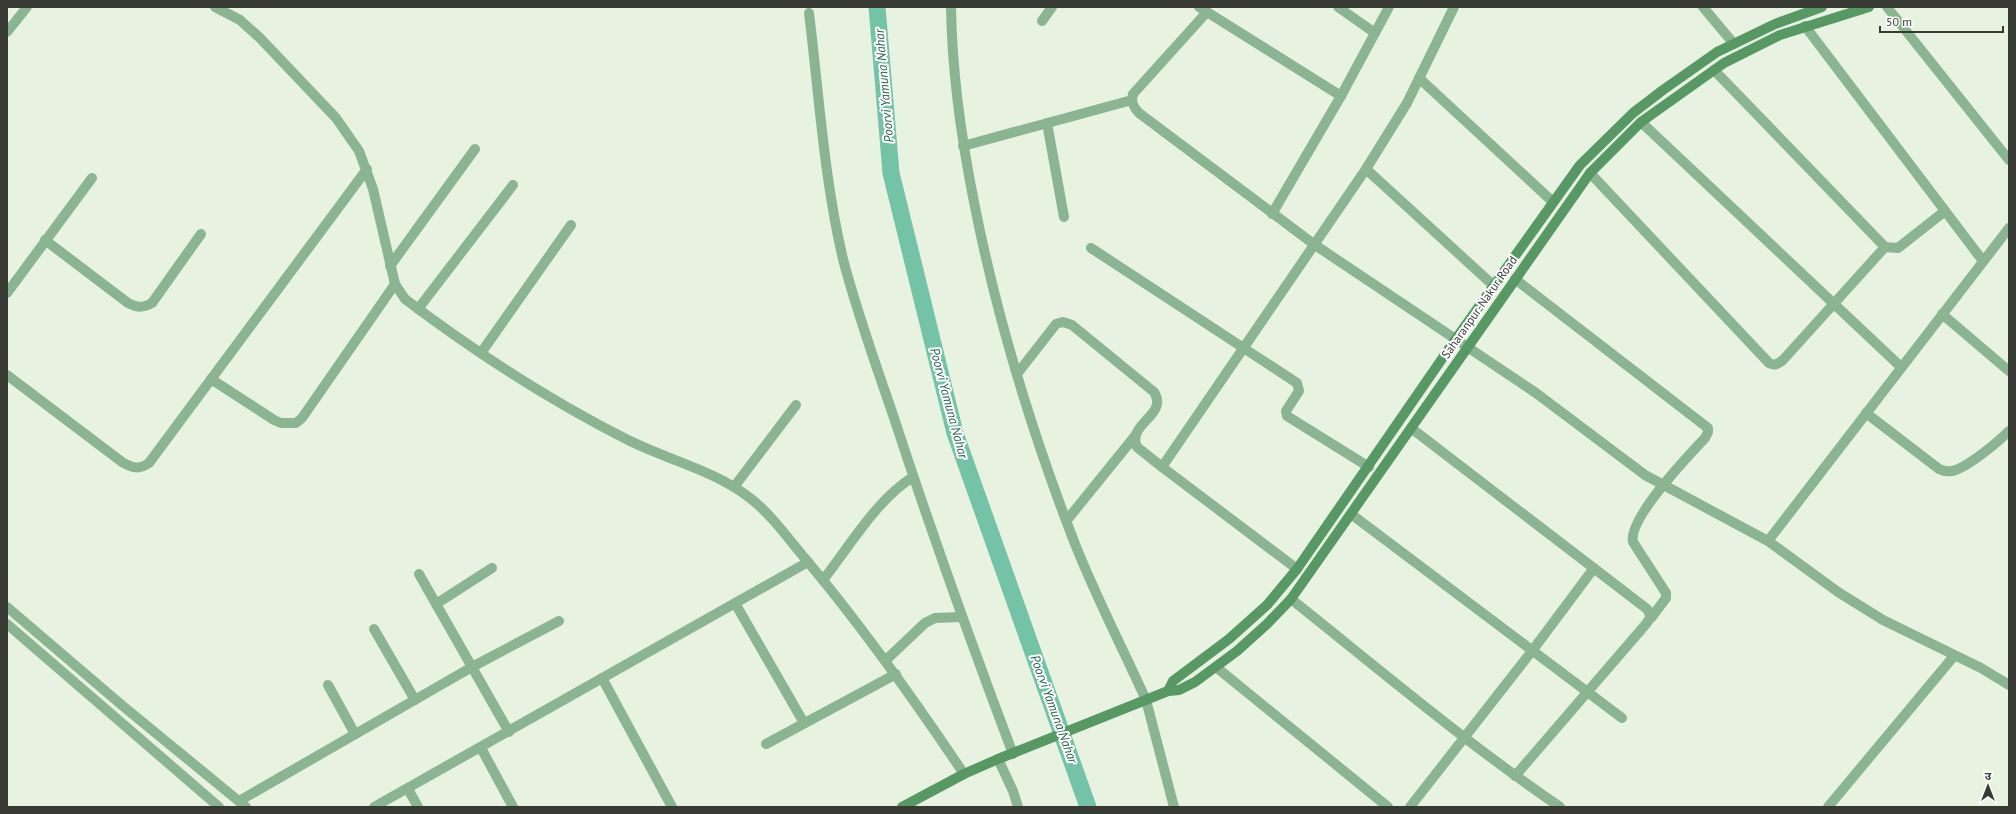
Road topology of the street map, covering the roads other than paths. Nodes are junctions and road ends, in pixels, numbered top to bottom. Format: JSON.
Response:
{"nodes":[{"id":1,"x":27,"y":7,"type":"edge"},
{"id":2,"x":215,"y":7,"type":"edge"},
{"id":3,"x":951,"y":7,"type":"edge"},
{"id":4,"x":1052,"y":7,"type":"edge"},
{"id":5,"x":1338,"y":7,"type":"edge"},
{"id":6,"x":1388,"y":7,"type":"edge"},
{"id":7,"x":1454,"y":7,"type":"edge"},
{"id":8,"x":1703,"y":7,"type":"edge"},
{"id":9,"x":1822,"y":7,"type":"edge"},
{"id":10,"x":1869,"y":7,"type":"edge"},
{"id":11,"x":1887,"y":7,"type":"edge"},
{"id":12,"x":1811,"y":9,"type":"edge"},
{"id":13,"x":1203,"y":10,"type":"edge"},
{"id":14,"x":809,"y":13,"type":"dead end"},
{"id":15,"x":1042,"y":21,"type":"dead end"},
{"id":16,"x":1805,"y":26,"type":"junction"},
{"id":17,"x":7,"y":32,"type":"edge"},
{"id":18,"x":1375,"y":33,"type":"junction"},
{"id":19,"x":1734,"y":44,"type":"junction"},
{"id":20,"x":1714,"y":70,"type":"junction"},
{"id":21,"x":1419,"y":78,"type":"junction"},
{"id":22,"x":1341,"y":96,"type":"junction"},
{"id":23,"x":1132,"y":100,"type":"junction"},
{"id":24,"x":1641,"y":122,"type":"junction"},
{"id":25,"x":1047,"y":123,"type":"junction"},
{"id":26,"x":963,"y":146,"type":"junction"},
{"id":27,"x":475,"y":149,"type":"dead end"},
{"id":28,"x":2009,"y":160,"type":"edge"},
{"id":29,"x":367,"y":169,"type":"junction"},
{"id":30,"x":1366,"y":169,"type":"junction"},
{"id":31,"x":1590,"y":173,"type":"junction"},
{"id":32,"x":92,"y":178,"type":"dead end"},
{"id":33,"x":514,"y":185,"type":"dead end"},
{"id":34,"x":1553,"y":202,"type":"junction"},
{"id":35,"x":1945,"y":211,"type":"junction"},
{"id":36,"x":1272,"y":214,"type":"junction"},
{"id":37,"x":1064,"y":217,"type":"dead end"},
{"id":38,"x":572,"y":225,"type":"dead end"},
{"id":39,"x":2009,"y":228,"type":"edge"},
{"id":40,"x":201,"y":234,"type":"dead end"},
{"id":41,"x":45,"y":240,"type":"junction"},
{"id":42,"x":1315,"y":246,"type":"junction"},
{"id":43,"x":1885,"y":247,"type":"junction"},
{"id":44,"x":1091,"y":248,"type":"dead end"},
{"id":45,"x":1983,"y":261,"type":"junction"},
{"id":46,"x":390,"y":266,"type":"junction"},
{"id":47,"x":1515,"y":279,"type":"junction"},
{"id":48,"x":395,"y":284,"type":"junction"},
{"id":49,"x":1494,"y":286,"type":"junction"},
{"id":50,"x":7,"y":293,"type":"edge"},
{"id":51,"x":1834,"y":304,"type":"junction"},
{"id":52,"x":418,"y":308,"type":"junction"},
{"id":53,"x":1942,"y":314,"type":"junction"},
{"id":54,"x":1455,"y":340,"type":"junction"},
{"id":55,"x":1466,"y":347,"type":"junction"},
{"id":56,"x":1244,"y":348,"type":"junction"},
{"id":57,"x":481,"y":353,"type":"junction"},
{"id":58,"x":1901,"y":367,"type":"junction"},
{"id":59,"x":2009,"y":371,"type":"edge"},
{"id":60,"x":1016,"y":374,"type":"junction"},
{"id":61,"x":7,"y":375,"type":"edge"},
{"id":62,"x":211,"y":379,"type":"junction"},
{"id":63,"x":796,"y":405,"type":"dead end"},
{"id":64,"x":1866,"y":413,"type":"junction"},
{"id":65,"x":1411,"y":428,"type":"junction"},
{"id":66,"x":2009,"y":431,"type":"edge"},
{"id":67,"x":1135,"y":436,"type":"junction"},
{"id":68,"x":1162,"y":467,"type":"junction"},
{"id":69,"x":1369,"y":467,"type":"junction"},
{"id":70,"x":913,"y":477,"type":"junction"},
{"id":71,"x":1662,"y":486,"type":"junction"},
{"id":72,"x":734,"y":487,"type":"junction"},
{"id":73,"x":1351,"y":514,"type":"junction"},
{"id":74,"x":1067,"y":520,"type":"junction"},
{"id":75,"x":1768,"y":541,"type":"junction"},
{"id":76,"x":808,"y":562,"type":"junction"},
{"id":77,"x":492,"y":568,"type":"dead end"},
{"id":78,"x":1594,"y":568,"type":"junction"},
{"id":79,"x":1297,"y":569,"type":"junction"},
{"id":80,"x":419,"y":574,"type":"dead end"},
{"id":81,"x":823,"y":580,"type":"junction"},
{"id":82,"x":1291,"y":599,"type":"junction"},
{"id":83,"x":735,"y":603,"type":"junction"},
{"id":84,"x":436,"y":604,"type":"junction"},
{"id":85,"x":7,"y":607,"type":"edge"},
{"id":86,"x":961,"y":617,"type":"junction"},
{"id":87,"x":1651,"y":618,"type":"junction"},
{"id":88,"x":559,"y":621,"type":"dead end"},
{"id":89,"x":7,"y":624,"type":"edge"},
{"id":90,"x":374,"y":629,"type":"dead end"},
{"id":91,"x":1532,"y":651,"type":"junction"},
{"id":92,"x":1954,"y":656,"type":"junction"},
{"id":93,"x":886,"y":660,"type":"junction"},
{"id":94,"x":472,"y":667,"type":"junction"},
{"id":95,"x":1216,"y":667,"type":"junction"},
{"id":96,"x":896,"y":674,"type":"junction"},
{"id":97,"x":602,"y":678,"type":"junction"},
{"id":98,"x":328,"y":685,"type":"dead end"},
{"id":99,"x":2009,"y":685,"type":"edge"},
{"id":100,"x":1168,"y":690,"type":"junction"},
{"id":101,"x":1587,"y":692,"type":"junction"},
{"id":102,"x":415,"y":700,"type":"junction"},
{"id":103,"x":1146,"y":700,"type":"junction"},
{"id":104,"x":1622,"y":718,"type":"dead end"},
{"id":105,"x":804,"y":723,"type":"junction"},
{"id":106,"x":509,"y":732,"type":"junction"},
{"id":107,"x":355,"y":734,"type":"junction"},
{"id":108,"x":1464,"y":737,"type":"junction"},
{"id":109,"x":766,"y":744,"type":"dead end"},
{"id":110,"x":481,"y":748,"type":"junction"},
{"id":111,"x":1013,"y":754,"type":"junction"},
{"id":112,"x":998,"y":759,"type":"junction"},
{"id":113,"x":964,"y":774,"type":"junction"},
{"id":114,"x":1515,"y":776,"type":"junction"},
{"id":115,"x":408,"y":789,"type":"junction"},
{"id":116,"x":242,"y":804,"type":"edge"},
{"id":117,"x":220,"y":807,"type":"edge"},
{"id":118,"x":374,"y":807,"type":"edge"},
{"id":119,"x":418,"y":807,"type":"edge"},
{"id":120,"x":513,"y":807,"type":"edge"},
{"id":121,"x":672,"y":807,"type":"edge"},
{"id":122,"x":902,"y":807,"type":"edge"},
{"id":123,"x":1018,"y":807,"type":"edge"},
{"id":124,"x":1174,"y":807,"type":"edge"},
{"id":125,"x":1388,"y":807,"type":"edge"},
{"id":126,"x":1410,"y":807,"type":"edge"},
{"id":127,"x":1560,"y":807,"type":"edge"},
{"id":128,"x":1828,"y":807,"type":"edge"}],
"edges":[{"from":1,"to":17,"type":"street"},
{"from":2,"to":29,"type":"street"},
{"from":3,"to":26,"type":"street"},
{"from":4,"to":15,"type":"street"},
{"from":5,"to":18,"type":"street"},
{"from":6,"to":18,"type":"street"},
{"from":7,"to":21,"type":"street"},
{"from":8,"to":19,"type":"street"},
{"from":9,"to":12,"type":"main road","name":"Saharanpur-Nakur Road"},
{"from":10,"to":16,"type":"main road","name":"Saharanpur-Nakur Road"},
{"from":11,"to":28,"type":"street"},
{"from":12,"to":19,"type":"main road","name":"Saharanpur-Nakur Road"},
{"from":13,"to":22,"type":"street"},
{"from":13,"to":23,"type":"street"},
{"from":14,"to":70,"type":"street"},
{"from":16,"to":20,"type":"main road","name":"Saharanpur-Nakur Road"},
{"from":16,"to":35,"type":"street"},
{"from":18,"to":22,"type":"street"},
{"from":19,"to":34,"type":"main road","name":"Saharanpur-Nakur Road"},
{"from":20,"to":24,"type":"main road","name":"Saharanpur-Nakur Road"},
{"from":20,"to":43,"type":"street"},
{"from":21,"to":30,"type":"street"},
{"from":21,"to":34,"type":"street"},
{"from":22,"to":36,"type":"street"},
{"from":23,"to":25,"type":"street"},
{"from":23,"to":36,"type":"street"},
{"from":24,"to":31,"type":"main road","name":"Saharanpur-Nakur Road"},
{"from":24,"to":51,"type":"street"},
{"from":25,"to":26,"type":"street"},
{"from":25,"to":37,"type":"street"},
{"from":26,"to":60,"type":"street"},
{"from":27,"to":46,"type":"street"},
{"from":29,"to":46,"type":"street"},
{"from":29,"to":62,"type":"street"},
{"from":30,"to":42,"type":"street"},
{"from":30,"to":49,"type":"street"},
{"from":31,"to":47,"type":"main road","name":"Saharanpur-Nakur Road"},
{"from":31,"to":51,"type":"street"},
{"from":32,"to":41,"type":"street"},
{"from":33,"to":52,"type":"street"},
{"from":34,"to":49,"type":"main road","name":"Saharanpur-Nakur Road"},
{"from":35,"to":43,"type":"street"},
{"from":35,"to":45,"type":"street"},
{"from":36,"to":42,"type":"street"},
{"from":38,"to":57,"type":"street"},
{"from":39,"to":45,"type":"street"},
{"from":40,"to":41,"type":"street"},
{"from":41,"to":50,"type":"street"},
{"from":42,"to":54,"type":"street"},
{"from":42,"to":56,"type":"street"},
{"from":43,"to":51,"type":"street"},
{"from":44,"to":56,"type":"street"},
{"from":45,"to":53,"type":"street"},
{"from":46,"to":48,"type":"street"},
{"from":47,"to":55,"type":"main road","name":"Saharanpur-Nakur Road"},
{"from":47,"to":71,"type":"street"},
{"from":48,"to":52,"type":"street"},
{"from":48,"to":62,"type":"street"},
{"from":49,"to":54,"type":"main road","name":"Saharanpur-Nakur Road"},
{"from":51,"to":58,"type":"street"},
{"from":52,"to":57,"type":"street"},
{"from":53,"to":58,"type":"street"},
{"from":53,"to":59,"type":"street"},
{"from":54,"to":55,"type":"street"},
{"from":54,"to":69,"type":"main road","name":"Saharanpur-Nakur Road"},
{"from":55,"to":65,"type":"main road","name":"Saharanpur-Nakur Road"},
{"from":55,"to":71,"type":"street"},
{"from":56,"to":68,"type":"street"},
{"from":56,"to":69,"type":"street"},
{"from":57,"to":72,"type":"street"},
{"from":58,"to":64,"type":"street"},
{"from":60,"to":67,"type":"street"},
{"from":60,"to":74,"type":"street"},
{"from":61,"to":62,"type":"street"},
{"from":63,"to":72,"type":"street"},
{"from":64,"to":66,"type":"street"},
{"from":64,"to":75,"type":"street"},
{"from":65,"to":73,"type":"main road","name":"Saharanpur-Nakur Road"},
{"from":65,"to":78,"type":"street"},
{"from":67,"to":68,"type":"street"},
{"from":67,"to":74,"type":"street"},
{"from":68,"to":79,"type":"street"},
{"from":69,"to":79,"type":"main road","name":"Saharanpur-Nakur Road"},
{"from":70,"to":81,"type":"street"},
{"from":70,"to":86,"type":"street"},
{"from":71,"to":75,"type":"street"},
{"from":71,"to":87,"type":"street"},
{"from":72,"to":76,"type":"street"},
{"from":73,"to":82,"type":"main road","name":"Saharanpur-Nakur Road"},
{"from":73,"to":91,"type":"street"},
{"from":74,"to":103,"type":"street"},
{"from":75,"to":92,"type":"street"},
{"from":76,"to":81,"type":"street"},
{"from":76,"to":83,"type":"street"},
{"from":77,"to":84,"type":"street"},
{"from":78,"to":87,"type":"street"},
{"from":78,"to":91,"type":"street"},
{"from":79,"to":100,"type":"main road","name":"Saharanpur-Nakur Road"},
{"from":80,"to":84,"type":"street"},
{"from":81,"to":93,"type":"street"},
{"from":82,"to":95,"type":"main road","name":"Saharanpur-Nakur Road"},
{"from":82,"to":108,"type":"street"},
{"from":83,"to":97,"type":"street"},
{"from":83,"to":105,"type":"street"},
{"from":84,"to":94,"type":"street"},
{"from":85,"to":116,"type":"street"},
{"from":86,"to":93,"type":"street"},
{"from":86,"to":111,"type":"street"},
{"from":87,"to":101,"type":"street"},
{"from":88,"to":94,"type":"street"},
{"from":89,"to":117,"type":"street"},
{"from":90,"to":102,"type":"street"},
{"from":91,"to":101,"type":"street"},
{"from":91,"to":108,"type":"street"},
{"from":92,"to":99,"type":"street"},
{"from":92,"to":128,"type":"street"},
{"from":93,"to":96,"type":"street"},
{"from":94,"to":102,"type":"street"},
{"from":94,"to":106,"type":"street"},
{"from":95,"to":100,"type":"main road","name":"Saharanpur-Nakur Road"},
{"from":95,"to":125,"type":"street"},
{"from":96,"to":105,"type":"street"},
{"from":96,"to":113,"type":"street"},
{"from":97,"to":106,"type":"street"},
{"from":97,"to":121,"type":"street"},
{"from":98,"to":107,"type":"street"},
{"from":100,"to":103,"type":"main road","name":"Saharanpur-Nakur Road"},
{"from":101,"to":104,"type":"street"},
{"from":101,"to":114,"type":"street"},
{"from":102,"to":107,"type":"street"},
{"from":103,"to":111,"type":"main road","name":"Saharanpur-Nakur Road"},
{"from":103,"to":124,"type":"street"},
{"from":105,"to":109,"type":"street"},
{"from":106,"to":110,"type":"street"},
{"from":107,"to":116,"type":"street"},
{"from":108,"to":114,"type":"street"},
{"from":108,"to":126,"type":"street"},
{"from":110,"to":115,"type":"street"},
{"from":110,"to":120,"type":"street"},
{"from":111,"to":112,"type":"main road","name":"Saharanpur-Nakur Road"},
{"from":112,"to":113,"type":"main road","name":"Saharanpur-Nakur Road"},
{"from":112,"to":123,"type":"street"},
{"from":113,"to":122,"type":"main road","name":"Saharanpur-Nakur Road"},
{"from":114,"to":127,"type":"street"},
{"from":115,"to":118,"type":"street"},
{"from":115,"to":119,"type":"street"}]}
